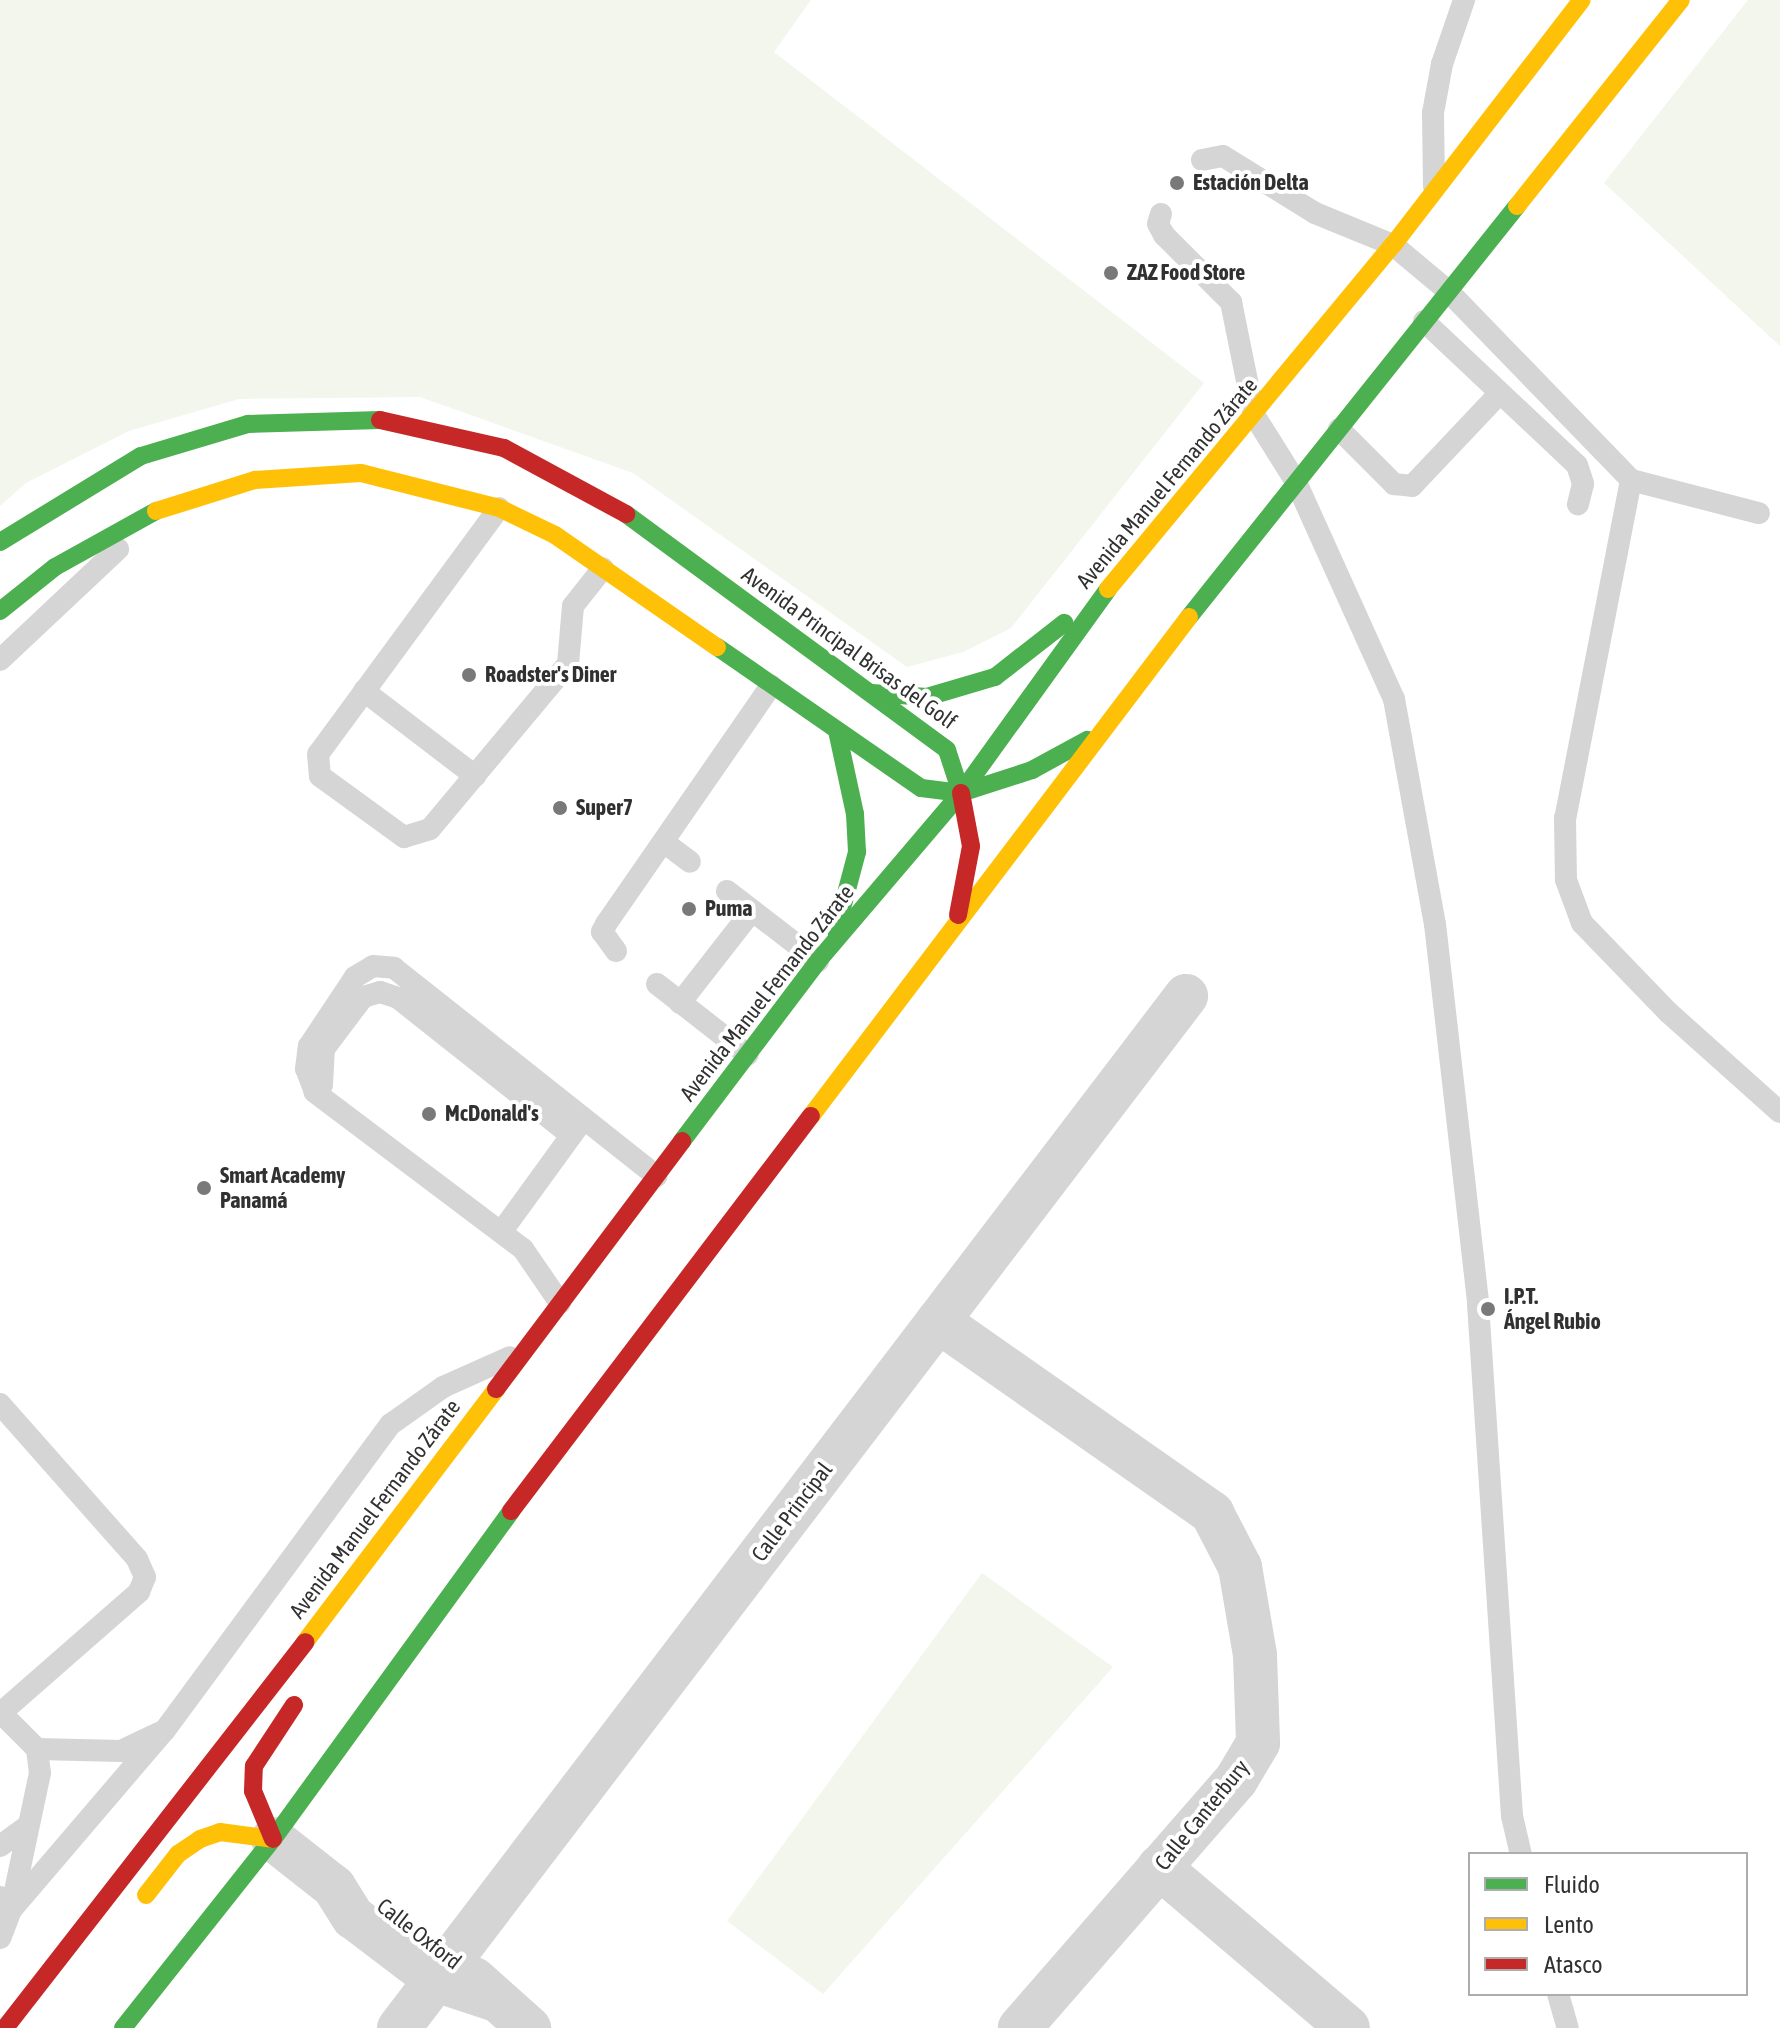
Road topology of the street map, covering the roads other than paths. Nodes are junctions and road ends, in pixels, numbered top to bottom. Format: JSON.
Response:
{"nodes":[{"id":1,"x":1464,"y":0,"type":"edge"},
{"id":2,"x":1582,"y":0,"type":"edge"},
{"id":3,"x":1681,"y":0,"type":"edge"},
{"id":4,"x":1202,"y":160,"type":"dead end"},
{"id":5,"x":1434,"y":193,"type":"junction"},
{"id":6,"x":1161,"y":214,"type":"dead end"},
{"id":7,"x":1393,"y":245,"type":"junction"},
{"id":8,"x":1448,"y":291,"type":"junction"},
{"id":9,"x":1424,"y":321,"type":"junction"},
{"id":10,"x":1500,"y":393,"type":"junction"},
{"id":11,"x":1254,"y":415,"type":"junction"},
{"id":12,"x":1339,"y":429,"type":"junction"},
{"id":13,"x":1631,"y":480,"type":"junction"},
{"id":14,"x":1296,"y":482,"type":"junction"},
{"id":15,"x":1578,"y":504,"type":"dead end"},
{"id":16,"x":161,"y":508,"type":"junction"},
{"id":17,"x":499,"y":508,"type":"junction"},
{"id":18,"x":1759,"y":513,"type":"dead end"},
{"id":19,"x":0,"y":542,"type":"edge"},
{"id":20,"x":1129,"y":560,"type":"junction"},
{"id":21,"x":603,"y":568,"type":"junction"},
{"id":22,"x":0,"y":611,"type":"edge"},
{"id":23,"x":804,"y":644,"type":"junction"},
{"id":24,"x":0,"y":660,"type":"edge"},
{"id":25,"x":771,"y":686,"type":"junction"},
{"id":26,"x":364,"y":691,"type":"junction"},
{"id":27,"x":872,"y":693,"type":"junction"},
{"id":28,"x":837,"y":731,"type":"junction"},
{"id":29,"x":1096,"y":734,"type":"junction"},
{"id":30,"x":475,"y":776,"type":"junction"},
{"id":31,"x":961,"y":793,"type":"junction"},
{"id":32,"x":665,"y":843,"type":"junction"},
{"id":33,"x":690,"y":862,"type":"dead end"},
{"id":34,"x":727,"y":891,"type":"dead end"},
{"id":35,"x":752,"y":911,"type":"junction"},
{"id":36,"x":954,"y":930,"type":"junction"},
{"id":37,"x":616,"y":951,"type":"dead end"},
{"id":38,"x":824,"y":954,"type":"junction"},
{"id":39,"x":657,"y":984,"type":"dead end"},
{"id":40,"x":1186,"y":996,"type":"dead end"},
{"id":41,"x":680,"y":1003,"type":"junction"},
{"id":42,"x":748,"y":1055,"type":"junction"},
{"id":43,"x":1780,"y":1112,"type":"edge"},
{"id":44,"x":577,"y":1127,"type":"junction"},
{"id":45,"x":656,"y":1176,"type":"junction"},
{"id":46,"x":502,"y":1231,"type":"junction"},
{"id":47,"x":560,"y":1303,"type":"junction"},
{"id":48,"x":938,"y":1321,"type":"junction"},
{"id":49,"x":525,"y":1350,"type":"junction"},
{"id":50,"x":4,"y":1412,"type":"edge"},
{"id":51,"x":434,"y":1471,"type":"junction"},
{"id":52,"x":409,"y":1540,"type":"dead end"},
{"id":53,"x":307,"y":1687,"type":"dead end"},
{"id":54,"x":0,"y":1712,"type":"edge"},
{"id":55,"x":165,"y":1730,"type":"junction"},
{"id":56,"x":37,"y":1749,"type":"junction"},
{"id":57,"x":26,"y":1827,"type":"junction"},
{"id":58,"x":273,"y":1839,"type":"junction"},
{"id":59,"x":0,"y":1846,"type":"edge"},
{"id":60,"x":1521,"y":1852,"type":"edge"},
{"id":61,"x":1159,"y":1867,"type":"junction"},
{"id":62,"x":6,"y":1903,"type":"edge"},
{"id":63,"x":134,"y":1911,"type":"dead end"},
{"id":64,"x":0,"y":1938,"type":"edge"},
{"id":65,"x":445,"y":1968,"type":"junction"},
{"id":66,"x":72,"y":1977,"type":"dead end"},
{"id":67,"x":1559,"y":1996,"type":"edge"},
{"id":68,"x":5,"y":2028,"type":"edge"},
{"id":69,"x":123,"y":2028,"type":"edge"},
{"id":70,"x":399,"y":2028,"type":"edge"},
{"id":71,"x":529,"y":2028,"type":"edge"},
{"id":72,"x":1020,"y":2028,"type":"edge"},
{"id":73,"x":1348,"y":2028,"type":"edge"},
{"id":74,"x":1568,"y":2028,"type":"edge"}],
"edges":[{"from":1,"to":5,"type":"lane"},
{"from":2,"to":5,"type":"main road","name":"Avenida Manuel Fernando Zárate"},
{"from":3,"to":8,"type":"main road"},
{"from":4,"to":7,"type":"lane"},
{"from":5,"to":7,"type":"main road","name":"Avenida Manuel Fernando Zárate"},
{"from":6,"to":11,"type":"lane"},
{"from":7,"to":8,"type":"lane"},
{"from":7,"to":11,"type":"main road","name":"Avenida Manuel Fernando Zárate"},
{"from":8,"to":9,"type":"main road"},
{"from":8,"to":13,"type":"lane"},
{"from":9,"to":10,"type":"lane"},
{"from":9,"to":12,"type":"main road"},
{"from":10,"to":12,"type":"lane"},
{"from":10,"to":15,"type":"lane"},
{"from":11,"to":14,"type":"lane"},
{"from":11,"to":20,"type":"main road","name":"Avenida Manuel Fernando Zárate"},
{"from":12,"to":14,"type":"main road"},
{"from":13,"to":18,"type":"lane"},
{"from":13,"to":43,"type":"lane"},
{"from":14,"to":29,"type":"main road"},
{"from":14,"to":60,"type":"lane"},
{"from":16,"to":17,"type":"main road"},
{"from":16,"to":22,"type":"main road"},
{"from":16,"to":24,"type":"lane"},
{"from":17,"to":21,"type":"main road"},
{"from":17,"to":26,"type":"lane"},
{"from":19,"to":23,"type":"main road","name":"Avenida Principal Brisas del Golf"},
{"from":20,"to":27,"type":"main road"},
{"from":20,"to":31,"type":"main road","name":"Avenida Manuel Fernando Zárate"},
{"from":21,"to":25,"type":"main road"},
{"from":21,"to":30,"type":"lane"},
{"from":23,"to":25,"type":"main road"},
{"from":23,"to":27,"type":"main road","name":"Avenida Principal Brisas del Golf"},
{"from":25,"to":28,"type":"main road"},
{"from":25,"to":32,"type":"lane"},
{"from":26,"to":30,"type":"lane"},
{"from":26,"to":30,"type":"lane"},
{"from":27,"to":31,"type":"main road","name":"Avenida Principal Brisas del Golf"},
{"from":28,"to":31,"type":"main road"},
{"from":28,"to":38,"type":"main road"},
{"from":29,"to":31,"type":"main road"},
{"from":29,"to":36,"type":"main road"},
{"from":31,"to":36,"type":"main road","name":"Avenida Principal Brisas del Golf"},
{"from":31,"to":38,"type":"main road","name":"Avenida Manuel Fernando Zárate"},
{"from":32,"to":33,"type":"lane"},
{"from":32,"to":37,"type":"lane"},
{"from":34,"to":35,"type":"lane"},
{"from":35,"to":38,"type":"lane"},
{"from":35,"to":41,"type":"lane"},
{"from":36,"to":58,"type":"main road"},
{"from":38,"to":42,"type":"main road","name":"Avenida Manuel Fernando Zárate"},
{"from":39,"to":41,"type":"lane"},
{"from":40,"to":48,"type":"street","name":"Calle Principal"},
{"from":41,"to":42,"type":"lane"},
{"from":42,"to":45,"type":"main road","name":"Avenida Manuel Fernando Zárate"},
{"from":44,"to":45,"type":"lane"},
{"from":44,"to":46,"type":"lane"},
{"from":44,"to":46,"type":"lane"},
{"from":45,"to":47,"type":"main road","name":"Avenida Manuel Fernando Zárate"},
{"from":46,"to":47,"type":"lane"},
{"from":47,"to":49,"type":"main road","name":"Avenida Manuel Fernando Zárate"},
{"from":48,"to":61,"type":"street","name":"Calle Canterbury"},
{"from":48,"to":65,"type":"street","name":"Calle Principal"},
{"from":49,"to":51,"type":"main road","name":"Avenida Manuel Fernando Zárate"},
{"from":49,"to":55,"type":"lane"},
{"from":50,"to":54,"type":"lane"},
{"from":51,"to":52,"type":"main road"},
{"from":51,"to":68,"type":"main road","name":"Avenida Manuel Fernando Zárate"},
{"from":53,"to":58,"type":"main road"},
{"from":54,"to":56,"type":"lane"},
{"from":55,"to":56,"type":"lane"},
{"from":55,"to":62,"type":"lane"},
{"from":56,"to":57,"type":"lane"},
{"from":57,"to":59,"type":"lane"},
{"from":57,"to":62,"type":"lane"},
{"from":58,"to":63,"type":"main road"},
{"from":58,"to":65,"type":"street","name":"Calle Oxford"},
{"from":58,"to":69,"type":"main road"},
{"from":61,"to":72,"type":"street","name":"Calle Canterbury"},
{"from":61,"to":73,"type":"street"},
{"from":62,"to":64,"type":"lane"},
{"from":65,"to":70,"type":"street","name":"Calle Principal"},
{"from":65,"to":71,"type":"street","name":"Calle Oxford"},
{"from":66,"to":68,"type":"main road"},
{"from":67,"to":74,"type":"lane"}]}
